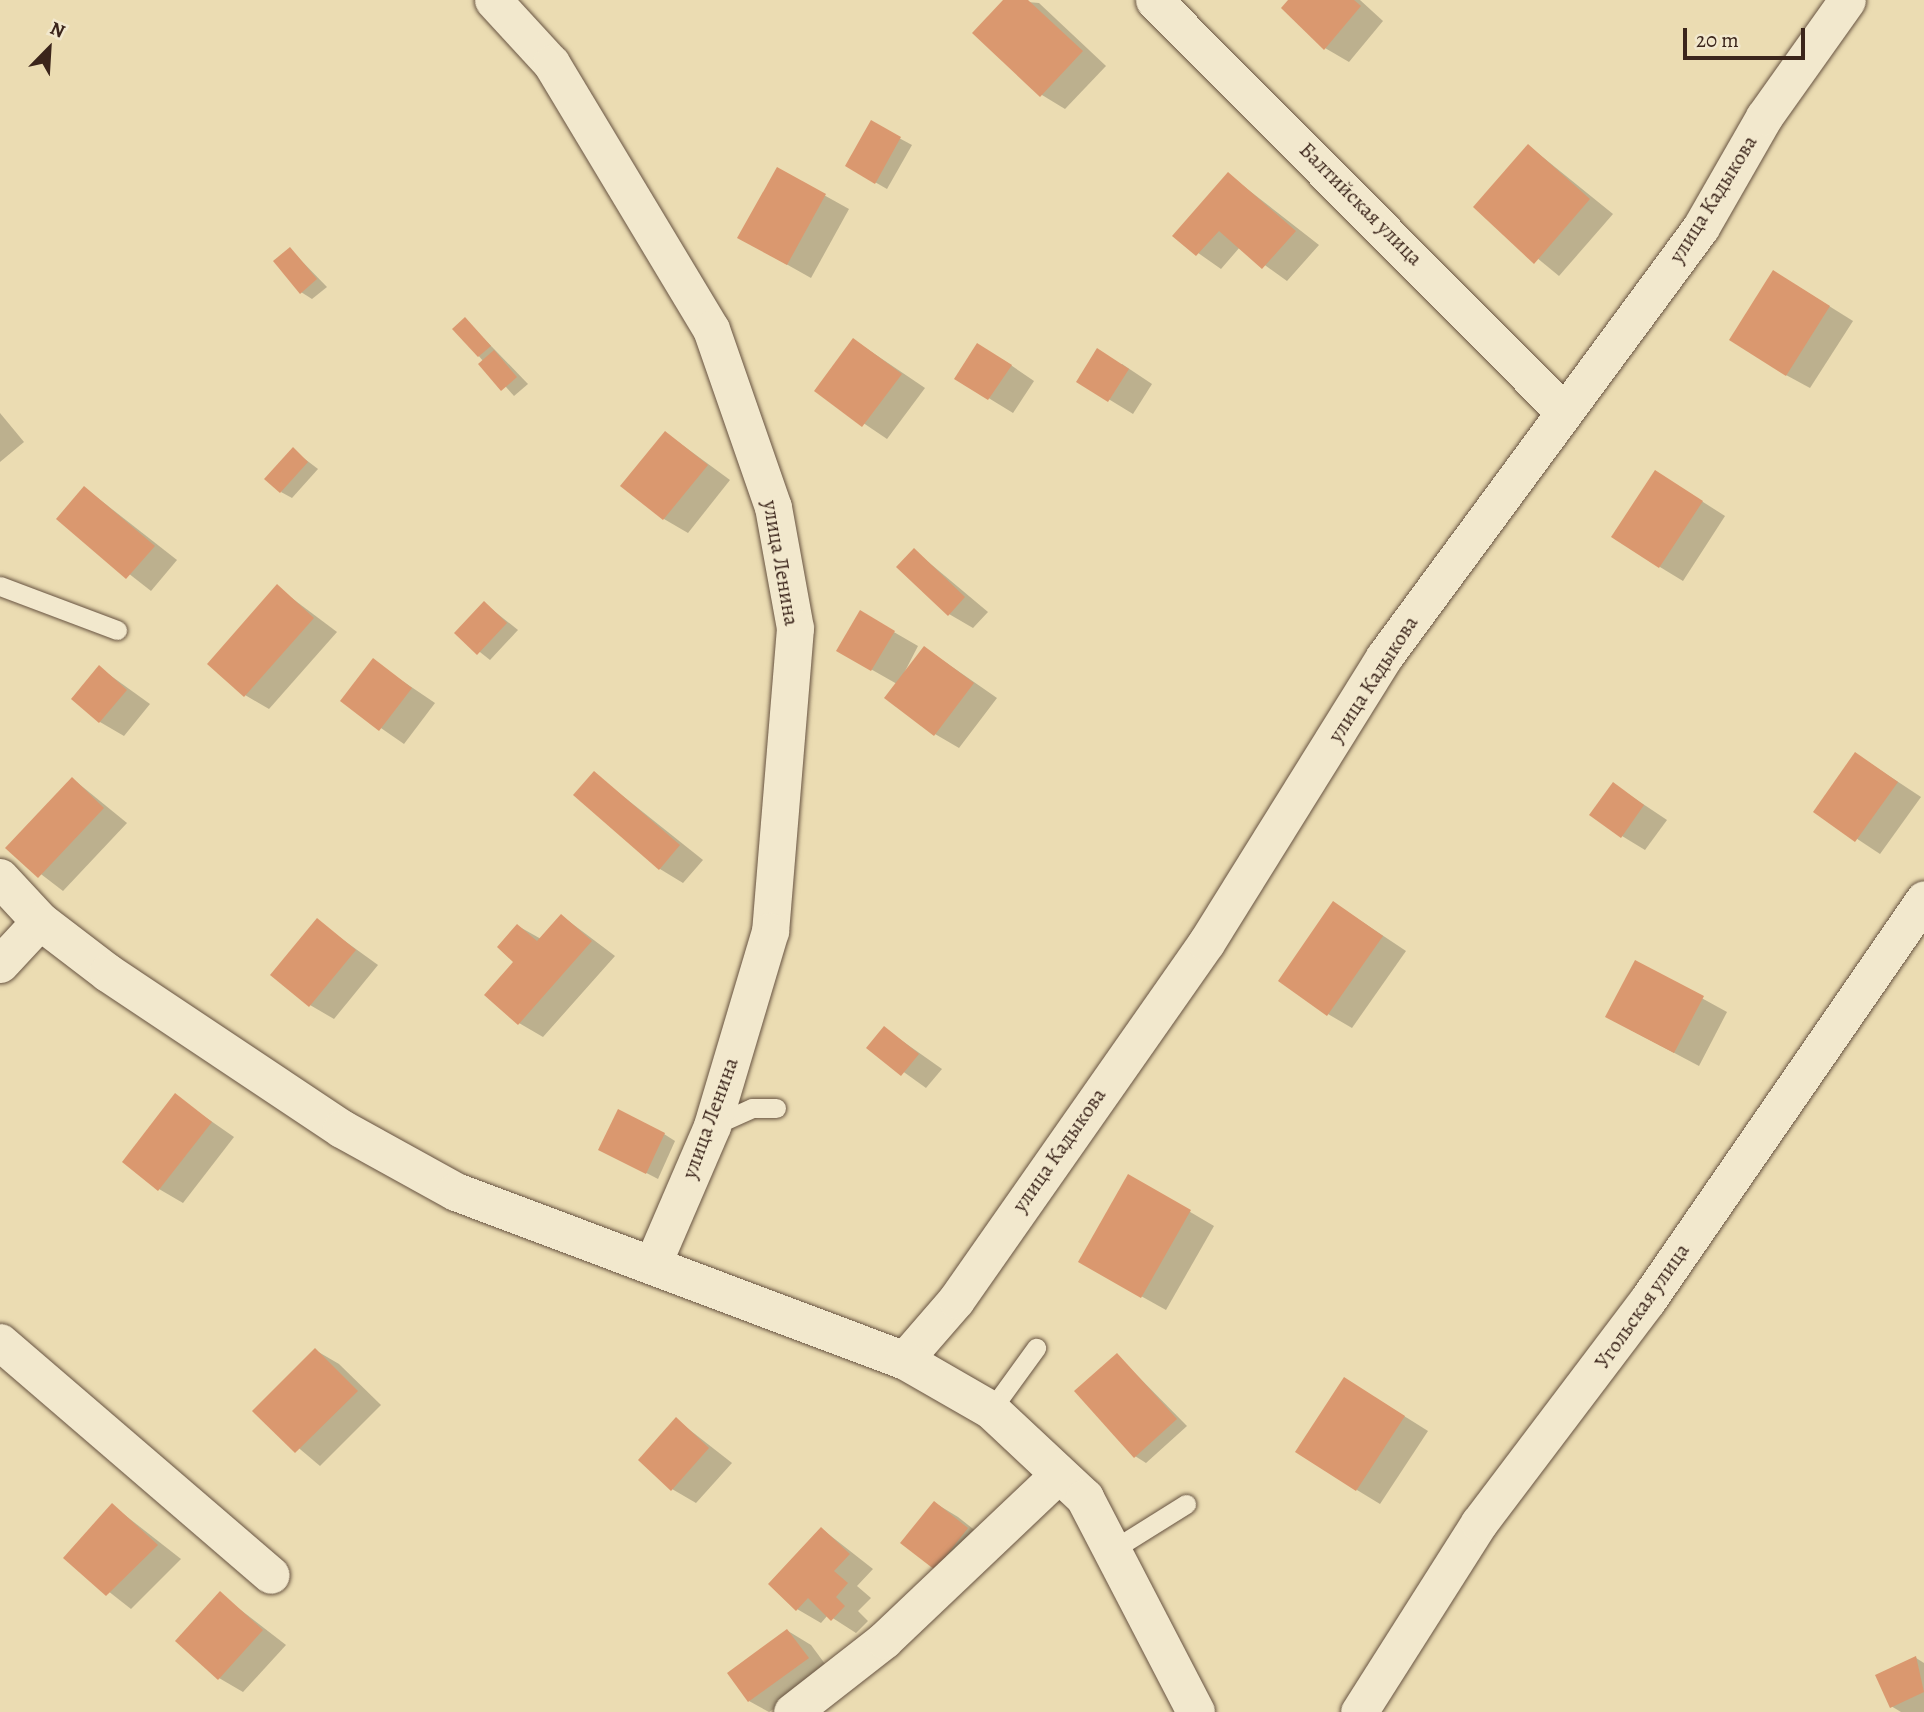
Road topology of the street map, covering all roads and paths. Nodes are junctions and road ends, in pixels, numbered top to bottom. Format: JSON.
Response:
{"nodes":[{"id":1,"x":493,"y":0,"type":"edge"},
{"id":2,"x":1154,"y":0,"type":"edge"},
{"id":3,"x":1847,"y":0,"type":"edge"},
{"id":4,"x":1564,"y":412,"type":"junction"},
{"id":5,"x":0,"y":586,"type":"edge"},
{"id":6,"x":117,"y":630,"type":"dead end"},
{"id":7,"x":0,"y":878,"type":"edge"},
{"id":8,"x":1924,"y":899,"type":"edge"},
{"id":9,"x":40,"y":921,"type":"junction"},
{"id":10,"x":0,"y":964,"type":"edge"},
{"id":11,"x":776,"y":1108,"type":"dead end"},
{"id":12,"x":712,"y":1126,"type":"junction"},
{"id":13,"x":652,"y":1265,"type":"junction"},
{"id":14,"x":0,"y":1342,"type":"edge"},
{"id":15,"x":1037,"y":1348,"type":"dead end"},
{"id":16,"x":904,"y":1360,"type":"junction"},
{"id":17,"x":991,"y":1410,"type":"junction"},
{"id":18,"x":1059,"y":1474,"type":"junction"},
{"id":19,"x":1186,"y":1504,"type":"dead end"},
{"id":20,"x":1114,"y":1549,"type":"junction"},
{"id":21,"x":271,"y":1575,"type":"dead end"},
{"id":22,"x":792,"y":1712,"type":"edge"},
{"id":23,"x":1196,"y":1712,"type":"edge"},
{"id":24,"x":1359,"y":1712,"type":"edge"}],
"edges":[{"from":1,"to":12,"type":"street","name":"улица Ленина"},
{"from":2,"to":4,"type":"street","name":"Балтийская улица"},
{"from":3,"to":4,"type":"street","name":"улица Кадыкова"},
{"from":4,"to":16,"type":"street","name":"улица Кадыкова"},
{"from":5,"to":6,"type":"lane"},
{"from":7,"to":9,"type":"street"},
{"from":8,"to":24,"type":"street","name":"Угольская улица"},
{"from":9,"to":10,"type":"street"},
{"from":9,"to":13,"type":"street"},
{"from":11,"to":12,"type":"lane"},
{"from":12,"to":13,"type":"street","name":"улица Ленина"},
{"from":13,"to":16,"type":"street"},
{"from":14,"to":21,"type":"street"},
{"from":15,"to":17,"type":"lane"},
{"from":16,"to":17,"type":"street"},
{"from":17,"to":18,"type":"street"},
{"from":18,"to":20,"type":"street"},
{"from":18,"to":22,"type":"street"},
{"from":19,"to":20,"type":"lane"},
{"from":20,"to":23,"type":"street"}]}
